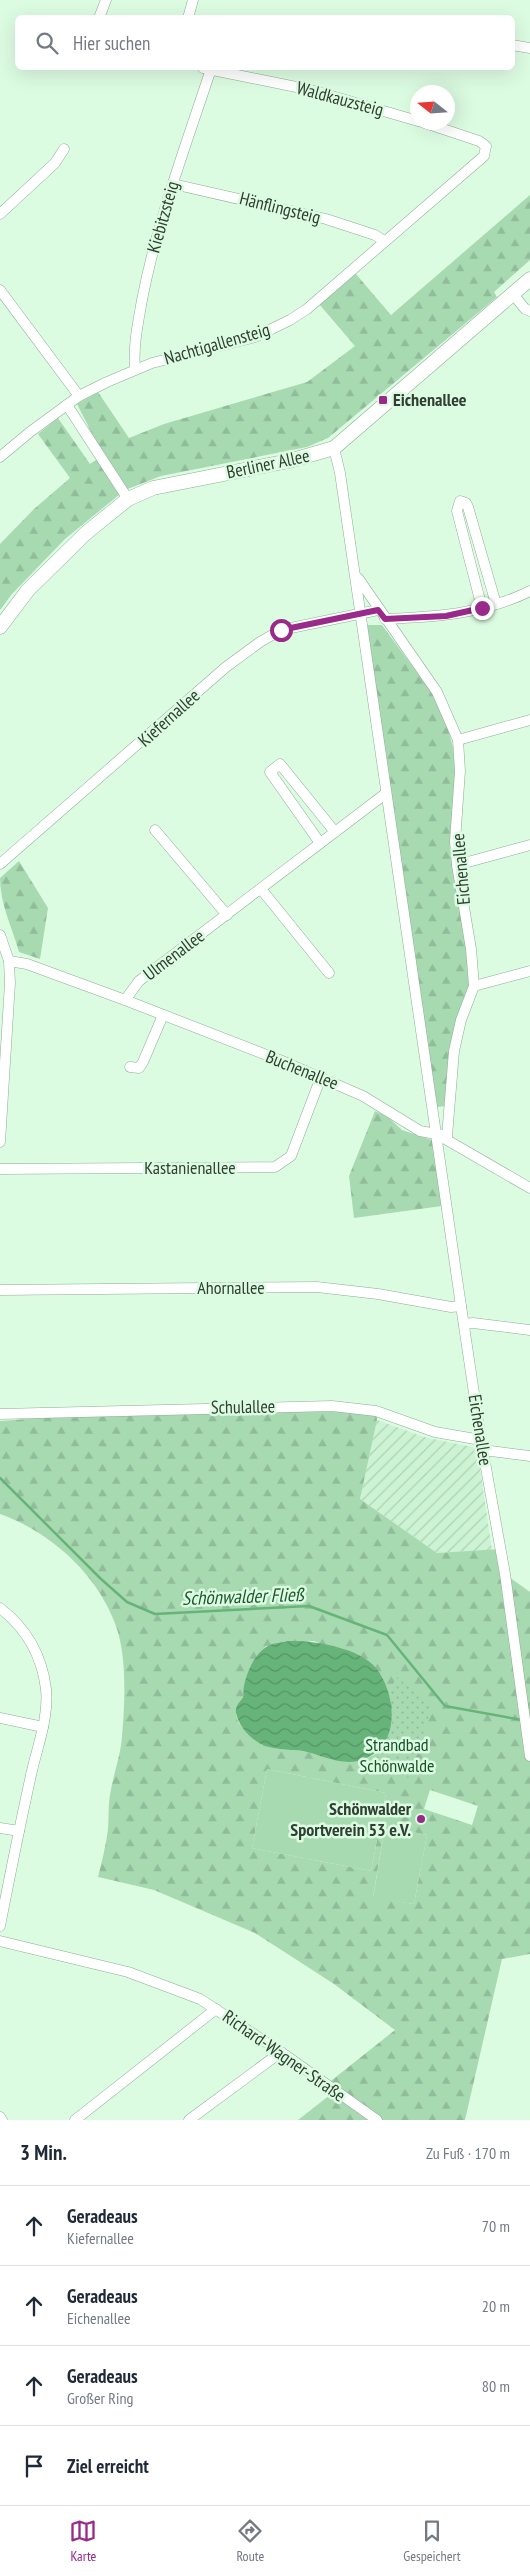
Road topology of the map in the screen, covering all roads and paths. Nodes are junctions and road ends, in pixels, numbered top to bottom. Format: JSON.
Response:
{"nodes":[{"id":1,"x":106,"y":0,"type":"edge"},
{"id":2,"x":193,"y":0,"type":"edge"},
{"id":3,"x":100,"y":15,"type":"edge"},
{"id":4,"x":189,"y":15,"type":"edge"},
{"id":5,"x":515,"y":46,"type":"edge"},
{"id":6,"x":530,"y":48,"type":"edge"},
{"id":7,"x":206,"y":70,"type":"edge"},
{"id":8,"x":216,"y":70,"type":"edge"},
{"id":9,"x":410,"y":119,"type":"edge"},
{"id":10,"x":446,"y":130,"type":"edge"},
{"id":11,"x":64,"y":149,"type":"dead end"},
{"id":12,"x":173,"y":184,"type":"junction"},
{"id":13,"x":0,"y":214,"type":"edge"},
{"id":14,"x":384,"y":241,"type":"junction"},
{"id":15,"x":530,"y":279,"type":"edge"},
{"id":16,"x":0,"y":290,"type":"edge"},
{"id":17,"x":513,"y":294,"type":"junction"},
{"id":18,"x":530,"y":311,"type":"edge"},
{"id":19,"x":135,"y":369,"type":"junction"},
{"id":20,"x":79,"y":396,"type":"junction"},
{"id":21,"x":66,"y":405,"type":"junction"},
{"id":22,"x":334,"y":448,"type":"junction"},
{"id":23,"x":0,"y":457,"type":"edge"},
{"id":24,"x":128,"y":499,"type":"junction"},
{"id":25,"x":355,"y":573,"type":"junction"},
{"id":26,"x":530,"y":591,"type":"edge"},
{"id":27,"x":496,"y":604,"type":"junction"},
{"id":28,"x":482,"y":608,"type":"junction"},
{"id":29,"x":378,"y":610,"type":"junction"},
{"id":30,"x":361,"y":614,"type":"junction"},
{"id":31,"x":385,"y":619,"type":"junction"},
{"id":32,"x":0,"y":627,"type":"edge"},
{"id":33,"x":530,"y":720,"type":"edge"},
{"id":34,"x":458,"y":740,"type":"junction"},
{"id":35,"x":385,"y":794,"type":"junction"},
{"id":36,"x":155,"y":830,"type":"dead end"},
{"id":37,"x":335,"y":832,"type":"junction"},
{"id":38,"x":320,"y":843,"type":"junction"},
{"id":39,"x":530,"y":845,"type":"edge"},
{"id":40,"x":0,"y":864,"type":"edge"},
{"id":41,"x":457,"y":865,"type":"junction"},
{"id":42,"x":261,"y":889,"type":"junction"},
{"id":43,"x":227,"y":915,"type":"junction"},
{"id":44,"x":0,"y":935,"type":"edge"},
{"id":45,"x":9,"y":961,"type":"junction"},
{"id":46,"x":530,"y":972,"type":"edge"},
{"id":47,"x":329,"y":973,"type":"dead end"},
{"id":48,"x":474,"y":986,"type":"junction"},
{"id":49,"x":125,"y":1000,"type":"junction"},
{"id":50,"x":163,"y":1015,"type":"junction"},
{"id":51,"x":130,"y":1067,"type":"dead end"},
{"id":52,"x":321,"y":1077,"type":"junction"},
{"id":53,"x":436,"y":1133,"type":"junction"},
{"id":54,"x":0,"y":1142,"type":"edge"},
{"id":55,"x":0,"y":1169,"type":"edge"},
{"id":56,"x":530,"y":1188,"type":"edge"},
{"id":57,"x":0,"y":1290,"type":"edge"},
{"id":58,"x":461,"y":1306,"type":"junction"},
{"id":59,"x":464,"y":1324,"type":"junction"},
{"id":60,"x":530,"y":1330,"type":"edge"},
{"id":61,"x":0,"y":1414,"type":"edge"},
{"id":62,"x":482,"y":1445,"type":"junction"},
{"id":63,"x":530,"y":1456,"type":"edge"},
{"id":64,"x":0,"y":1608,"type":"edge"},
{"id":65,"x":0,"y":1718,"type":"edge"},
{"id":66,"x":43,"y":1727,"type":"junction"},
{"id":67,"x":530,"y":1756,"type":"edge"},
{"id":68,"x":0,"y":1828,"type":"edge"},
{"id":69,"x":19,"y":1831,"type":"junction"},
{"id":70,"x":0,"y":1926,"type":"edge"},
{"id":71,"x":0,"y":1941,"type":"edge"},
{"id":72,"x":216,"y":2009,"type":"junction"},
{"id":73,"x":281,"y":2052,"type":"junction"},
{"id":74,"x":75,"y":2120,"type":"edge"},
{"id":75,"x":189,"y":2120,"type":"edge"},
{"id":76,"x":377,"y":2120,"type":"edge"}],
"edges":[{"from":1,"to":3,"type":"street"},
{"from":2,"to":4,"type":"street"},
{"from":5,"to":6,"type":"street"},
{"from":7,"to":12,"type":"street","name":"Kiebitzsteig"},
{"from":8,"to":9,"type":"street","name":"Waldkauzsteig"},
{"from":10,"to":14,"type":"street","name":"Nachtigallensteig"},
{"from":11,"to":13,"type":"street"},
{"from":12,"to":14,"type":"street","name":"Hänflingsteig"},
{"from":12,"to":19,"type":"street","name":"Kiebitzsteig"},
{"from":14,"to":19,"type":"street","name":"Nachtigallensteig"},
{"from":15,"to":17,"type":"main road","name":"Berliner Allee"},
{"from":16,"to":20,"type":"street"},
{"from":17,"to":18,"type":"street"},
{"from":17,"to":22,"type":"main road","name":"Berliner Allee"},
{"from":19,"to":20,"type":"street","name":"Nachtigallensteig"},
{"from":20,"to":21,"type":"street","name":"Nachtigallensteig"},
{"from":21,"to":23,"type":"street","name":"Nachtigallensteig"},
{"from":21,"to":24,"type":"street"},
{"from":22,"to":24,"type":"main road","name":"Berliner Allee"},
{"from":22,"to":25,"type":"street","name":"Eichenallee"},
{"from":24,"to":32,"type":"main road","name":"Berliner Allee"},
{"from":25,"to":29,"type":"street","name":"Eichenallee"},
{"from":25,"to":30,"type":"street","name":"Eichenallee"},
{"from":26,"to":27,"type":"street"},
{"from":27,"to":28,"type":"street"},
{"from":27,"to":28,"type":"street"},
{"from":28,"to":31,"type":"street"},
{"from":29,"to":30,"type":"street"},
{"from":29,"to":31,"type":"street","name":"Eichenallee"},
{"from":30,"to":35,"type":"street","name":"Eichenallee"},
{"from":30,"to":40,"type":"street","name":"Kiefernallee"},
{"from":31,"to":34,"type":"street","name":"Eichenallee"},
{"from":33,"to":34,"type":"street"},
{"from":34,"to":41,"type":"street","name":"Eichenallee"},
{"from":35,"to":37,"type":"street","name":"Ulmenallee"},
{"from":35,"to":53,"type":"street","name":"Eichenallee"},
{"from":36,"to":43,"type":"street"},
{"from":37,"to":38,"type":"street","name":"Ulmenallee"},
{"from":37,"to":38,"type":"street"},
{"from":38,"to":42,"type":"street","name":"Ulmenallee"},
{"from":39,"to":41,"type":"street"},
{"from":41,"to":48,"type":"street","name":"Eichenallee"},
{"from":42,"to":43,"type":"street","name":"Ulmenallee"},
{"from":42,"to":47,"type":"street"},
{"from":43,"to":49,"type":"street","name":"Ulmenallee"},
{"from":44,"to":45,"type":"street"},
{"from":45,"to":49,"type":"street","name":"Buchenallee"},
{"from":45,"to":54,"type":"street"},
{"from":46,"to":48,"type":"street"},
{"from":48,"to":53,"type":"street","name":"Eichenallee"},
{"from":49,"to":50,"type":"street","name":"Buchenallee"},
{"from":50,"to":51,"type":"street"},
{"from":50,"to":52,"type":"street","name":"Buchenallee"},
{"from":52,"to":53,"type":"street","name":"Buchenallee"},
{"from":52,"to":55,"type":"street","name":"Kastanienallee"},
{"from":53,"to":56,"type":"street","name":"Buchenallee"},
{"from":53,"to":58,"type":"street","name":"Eichenallee"},
{"from":57,"to":58,"type":"street","name":"Ahornallee"},
{"from":58,"to":59,"type":"street","name":"Eichenallee"},
{"from":59,"to":60,"type":"street"},
{"from":59,"to":62,"type":"street","name":"Eichenallee"},
{"from":61,"to":62,"type":"street","name":"Schulallee"},
{"from":62,"to":63,"type":"street","name":"Schulallee"},
{"from":62,"to":67,"type":"street","name":"Eichenallee"},
{"from":64,"to":66,"type":"street"},
{"from":65,"to":66,"type":"street"},
{"from":66,"to":69,"type":"street"},
{"from":68,"to":69,"type":"street"},
{"from":69,"to":70,"type":"street"},
{"from":71,"to":72,"type":"street","name":"Richard-Wagner-Straße"},
{"from":72,"to":73,"type":"street","name":"Richard-Wagner-Straße"},
{"from":72,"to":74,"type":"street","name":"Richard-Wagner-Straße"},
{"from":73,"to":75,"type":"street"},
{"from":73,"to":76,"type":"street","name":"Richard-Wagner-Straße"}]}
